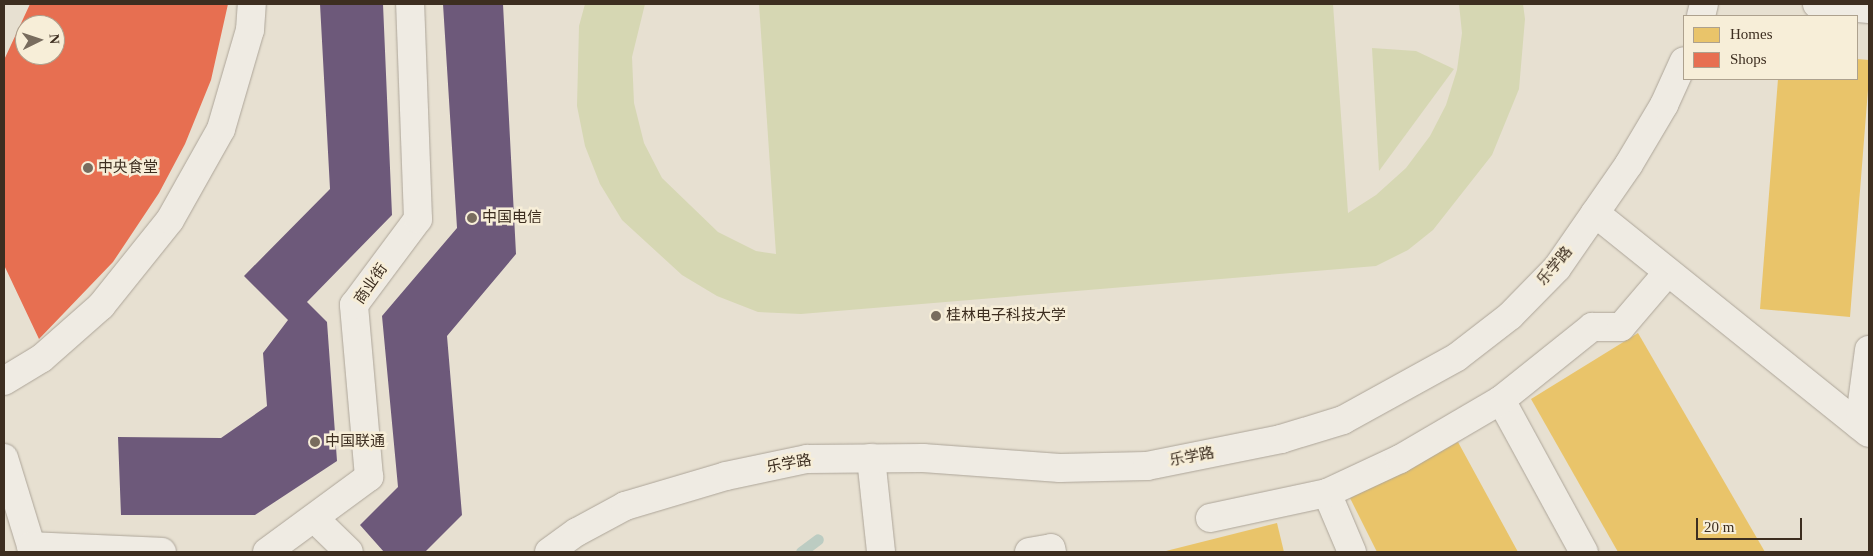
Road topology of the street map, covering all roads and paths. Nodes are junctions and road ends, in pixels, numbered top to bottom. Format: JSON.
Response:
{"nodes":[{"id":1,"x":252,"y":4,"type":"edge"},
{"id":2,"x":410,"y":4,"type":"edge"},
{"id":3,"x":1817,"y":4,"type":"edge"},
{"id":4,"x":1869,"y":9,"type":"edge"},
{"id":5,"x":1683,"y":63,"type":"edge"},
{"id":6,"x":1595,"y":213,"type":"junction"},
{"id":7,"x":1668,"y":272,"type":"junction"},
{"id":8,"x":1869,"y":350,"type":"edge"},
{"id":9,"x":4,"y":381,"type":"edge"},
{"id":10,"x":1500,"y":400,"type":"junction"},
{"id":11,"x":1864,"y":429,"type":"edge"},
{"id":12,"x":4,"y":458,"type":"edge"},
{"id":13,"x":871,"y":458,"type":"junction"},
{"id":14,"x":1327,"y":493,"type":"junction"},
{"id":15,"x":1210,"y":518,"type":"dead end"},
{"id":16,"x":315,"y":519,"type":"junction"},
{"id":17,"x":32,"y":549,"type":"edge"},
{"id":18,"x":162,"y":552,"type":"edge"},
{"id":19,"x":267,"y":552,"type":"edge"},
{"id":20,"x":349,"y":552,"type":"edge"},
{"id":21,"x":549,"y":552,"type":"edge"},
{"id":22,"x":881,"y":552,"type":"edge"},
{"id":23,"x":1029,"y":552,"type":"edge"},
{"id":24,"x":1052,"y":552,"type":"edge"},
{"id":25,"x":1352,"y":552,"type":"edge"},
{"id":26,"x":1584,"y":552,"type":"edge"}],
"edges":[{"from":1,"to":9,"type":"street"},
{"from":2,"to":16,"type":"street","name":"商业街"},
{"from":3,"to":4,"type":"street"},
{"from":5,"to":6,"type":"street","name":"乐学路"},
{"from":6,"to":7,"type":"street"},
{"from":6,"to":13,"type":"street","name":"乐学路"},
{"from":7,"to":10,"type":"street"},
{"from":7,"to":11,"type":"street"},
{"from":8,"to":11,"type":"street"},
{"from":10,"to":14,"type":"street"},
{"from":10,"to":26,"type":"street"},
{"from":12,"to":17,"type":"street"},
{"from":13,"to":21,"type":"street","name":"乐学路"},
{"from":13,"to":22,"type":"street"},
{"from":14,"to":15,"type":"street"},
{"from":14,"to":25,"type":"street"},
{"from":16,"to":19,"type":"street","name":"商业街"},
{"from":16,"to":20,"type":"street"},
{"from":17,"to":18,"type":"street"},
{"from":23,"to":24,"type":"street"}]}
